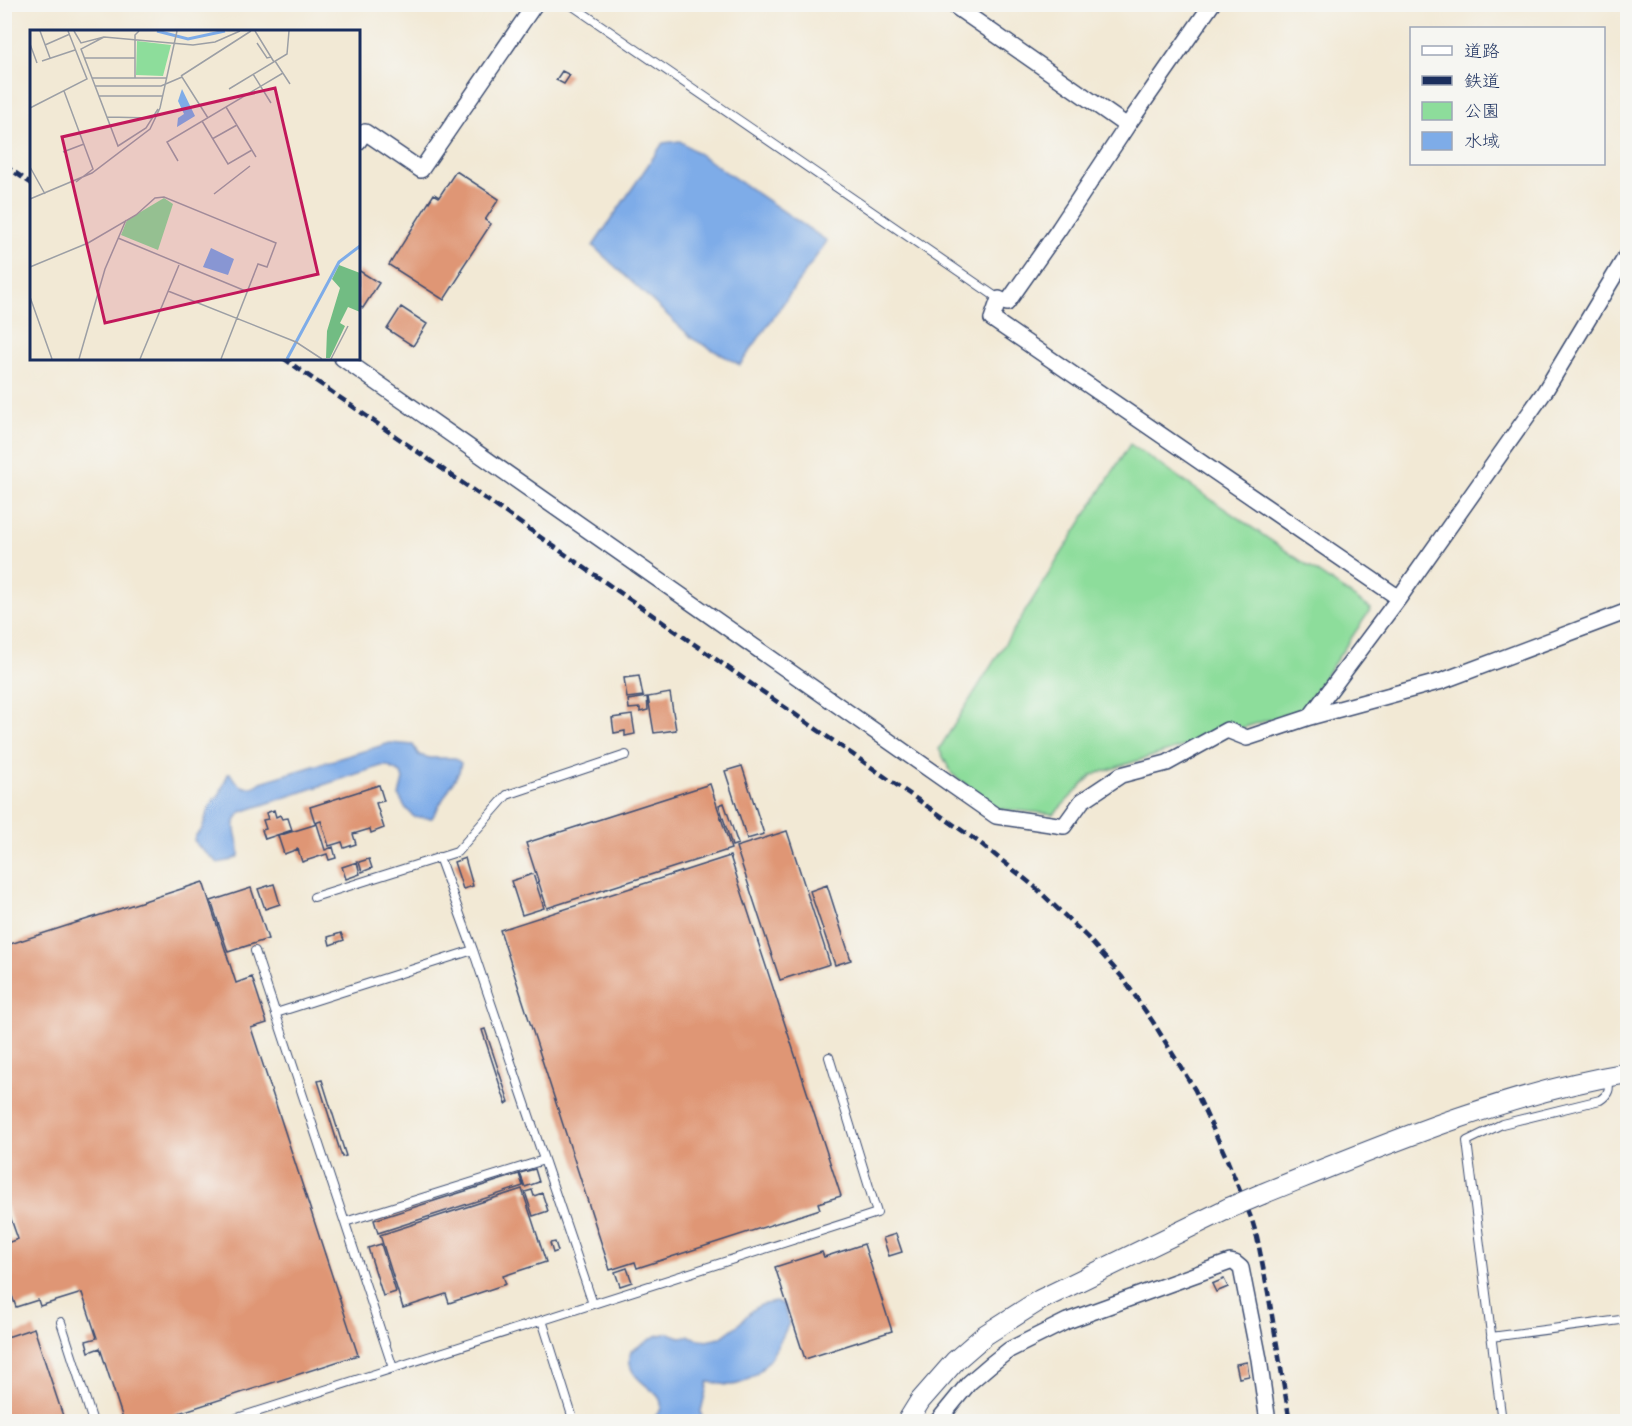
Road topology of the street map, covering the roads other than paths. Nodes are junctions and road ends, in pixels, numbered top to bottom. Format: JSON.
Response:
{"nodes":[{"id":1,"x":534,"y":4,"type":"edge"},
{"id":2,"x":570,"y":4,"type":"edge"},
{"id":3,"x":952,"y":4,"type":"edge"},
{"id":4,"x":1212,"y":4,"type":"edge"},
{"id":5,"x":1127,"y":126,"type":"junction"},
{"id":6,"x":360,"y":139,"type":"edge"},
{"id":7,"x":1628,"y":253,"type":"edge"},
{"id":8,"x":999,"y":299,"type":"junction"},
{"id":9,"x":345,"y":360,"type":"edge"},
{"id":10,"x":1399,"y":598,"type":"junction"},
{"id":11,"x":1628,"y":611,"type":"edge"},
{"id":12,"x":1310,"y":717,"type":"junction"},
{"id":13,"x":626,"y":755,"type":"dead end"},
{"id":14,"x":439,"y":857,"type":"junction"},
{"id":15,"x":314,"y":897,"type":"dead end"},
{"id":16,"x":473,"y":950,"type":"junction"},
{"id":17,"x":255,"y":951,"type":"dead end"},
{"id":18,"x":276,"y":1013,"type":"junction"},
{"id":19,"x":829,"y":1057,"type":"dead end"},
{"id":20,"x":1628,"y":1073,"type":"edge"},
{"id":21,"x":1608,"y":1076,"type":"junction"},
{"id":22,"x":544,"y":1160,"type":"junction"},
{"id":23,"x":345,"y":1222,"type":"junction"},
{"id":24,"x":593,"y":1304,"type":"junction"},
{"id":25,"x":1628,"y":1319,"type":"edge"},
{"id":26,"x":542,"y":1320,"type":"junction"},
{"id":27,"x":61,"y":1322,"type":"dead end"},
{"id":28,"x":1491,"y":1337,"type":"junction"},
{"id":29,"x":393,"y":1368,"type":"junction"},
{"id":30,"x":945,"y":1419,"type":"edge"},
{"id":31,"x":93,"y":1422,"type":"edge"},
{"id":32,"x":225,"y":1422,"type":"edge"},
{"id":33,"x":574,"y":1422,"type":"edge"},
{"id":34,"x":906,"y":1422,"type":"edge"},
{"id":35,"x":1268,"y":1422,"type":"edge"},
{"id":36,"x":1502,"y":1422,"type":"edge"}],
"edges":[{"from":1,"to":6,"type":"street"},
{"from":2,"to":8,"type":"lane"},
{"from":3,"to":5,"type":"street"},
{"from":4,"to":5,"type":"street"},
{"from":5,"to":8,"type":"street"},
{"from":7,"to":10,"type":"street"},
{"from":8,"to":10,"type":"street"},
{"from":9,"to":12,"type":"street"},
{"from":10,"to":12,"type":"street"},
{"from":11,"to":12,"type":"street"},
{"from":13,"to":14,"type":"lane"},
{"from":14,"to":15,"type":"lane"},
{"from":14,"to":16,"type":"lane"},
{"from":16,"to":18,"type":"lane"},
{"from":16,"to":22,"type":"lane"},
{"from":17,"to":18,"type":"lane"},
{"from":18,"to":23,"type":"lane"},
{"from":19,"to":24,"type":"lane"},
{"from":20,"to":21,"type":"street"},
{"from":21,"to":28,"type":"lane"},
{"from":21,"to":34,"type":"street","bridge":true},
{"from":22,"to":23,"type":"lane"},
{"from":22,"to":24,"type":"lane"},
{"from":23,"to":29,"type":"lane"},
{"from":24,"to":26,"type":"lane"},
{"from":25,"to":28,"type":"lane"},
{"from":26,"to":29,"type":"lane"},
{"from":26,"to":33,"type":"lane"},
{"from":27,"to":31,"type":"lane"},
{"from":28,"to":36,"type":"lane"},
{"from":29,"to":32,"type":"lane"},
{"from":30,"to":35,"type":"street"}]}
